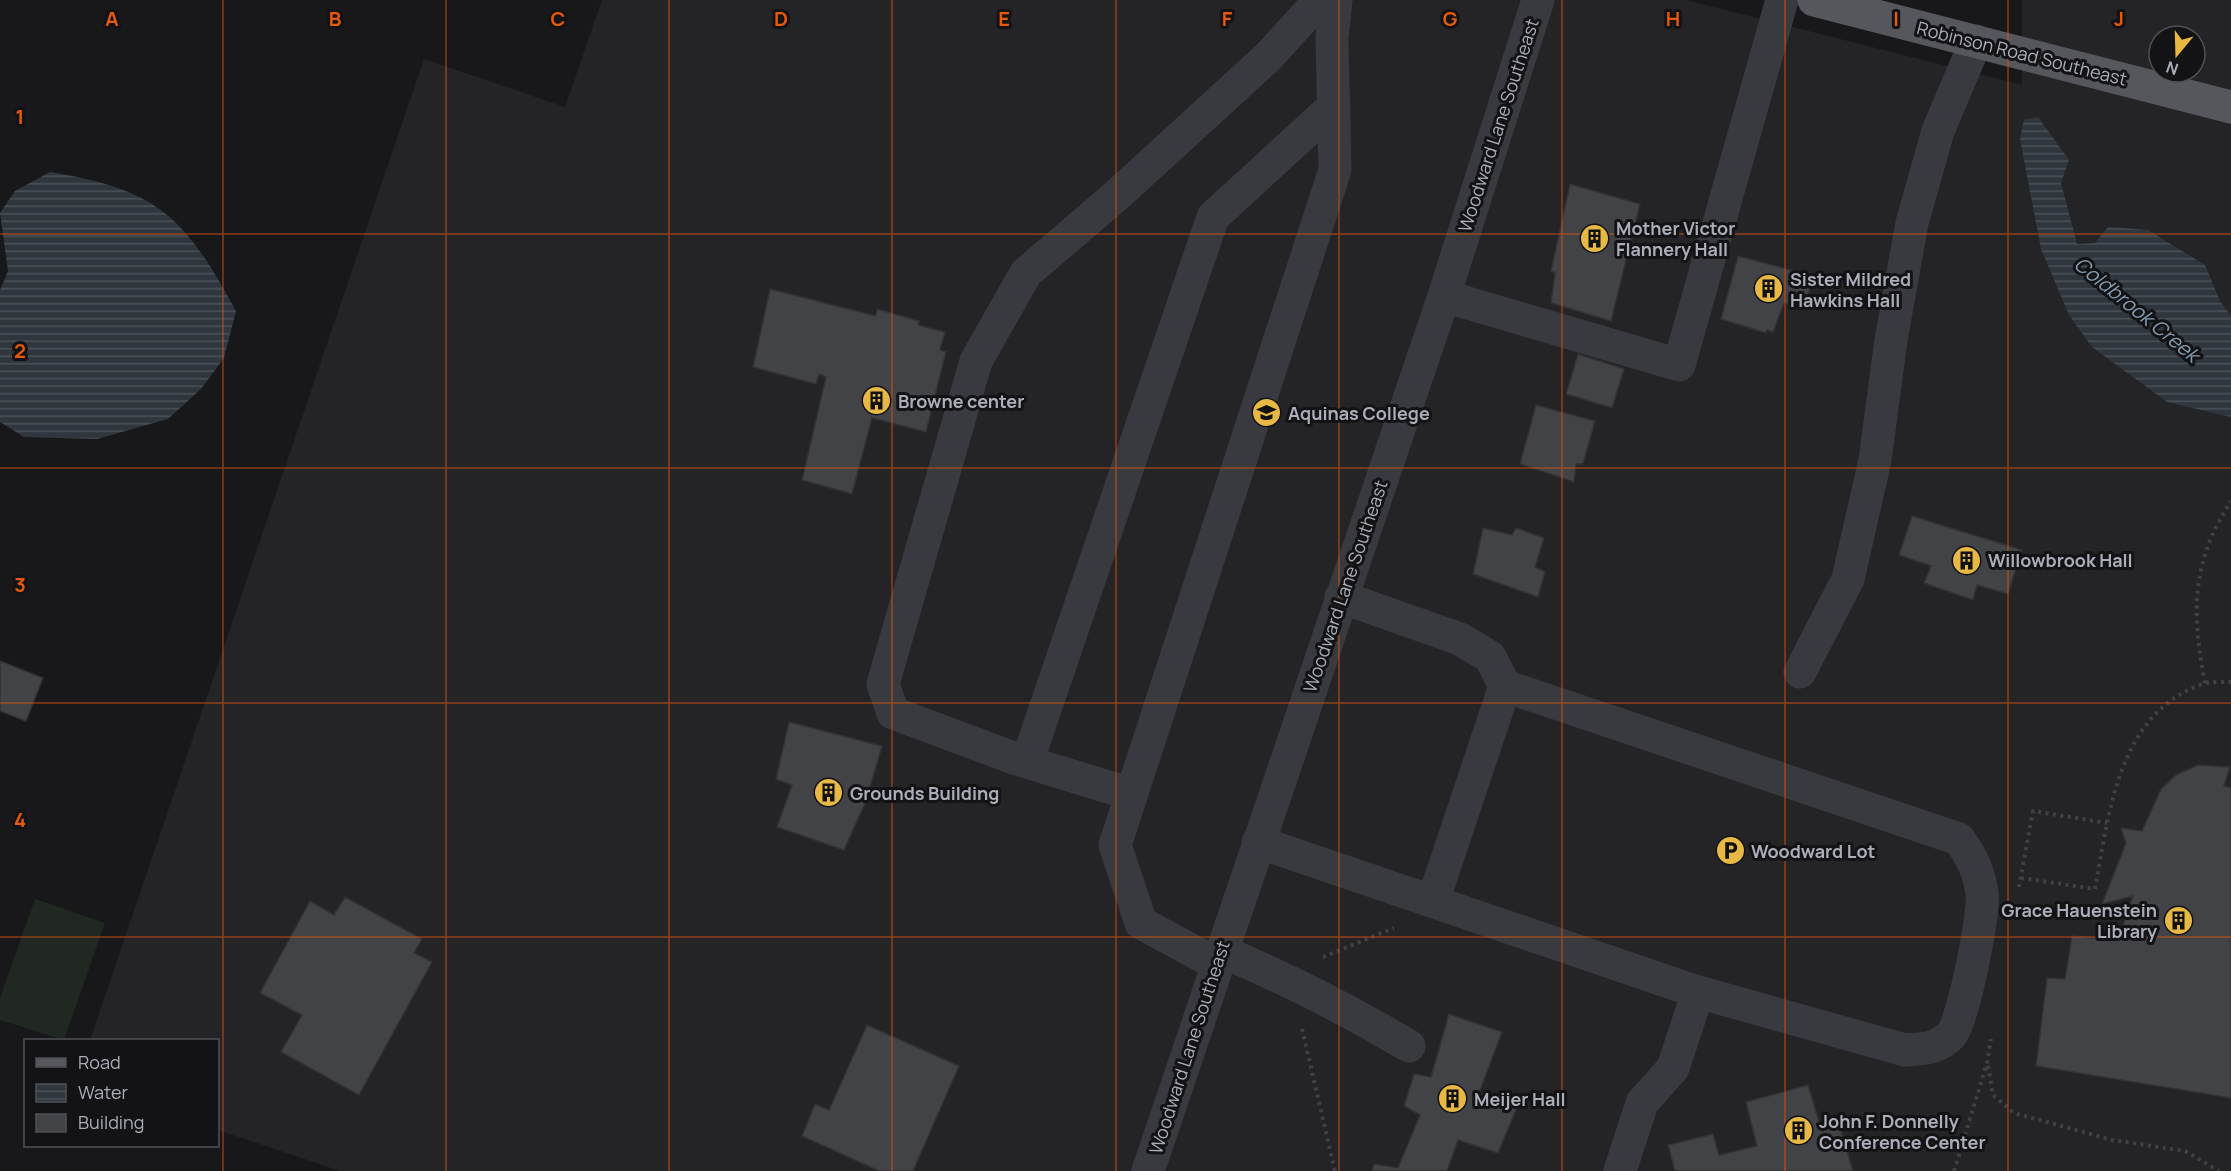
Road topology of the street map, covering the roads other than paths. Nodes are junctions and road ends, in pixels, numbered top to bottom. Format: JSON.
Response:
{"nodes":[{"id":1,"x":1320,"y":0,"type":"edge"},
{"id":2,"x":1336,"y":0,"type":"edge"},
{"id":3,"x":1538,"y":0,"type":"edge"},
{"id":4,"x":1782,"y":0,"type":"edge"},
{"id":5,"x":1814,"y":0,"type":"edge"},
{"id":6,"x":1976,"y":41,"type":"junction"},
{"id":7,"x":1334,"y":105,"type":"junction"},
{"id":8,"x":2231,"y":106,"type":"edge"},
{"id":9,"x":1443,"y":296,"type":"junction"},
{"id":10,"x":1341,"y":597,"type":"junction"},
{"id":11,"x":1800,"y":672,"type":"dead end"},
{"id":12,"x":1505,"y":686,"type":"junction"},
{"id":13,"x":1027,"y":762,"type":"junction"},
{"id":14,"x":1131,"y":794,"type":"junction"},
{"id":15,"x":1258,"y":842,"type":"junction"},
{"id":16,"x":1433,"y":901,"type":"junction"},
{"id":17,"x":1219,"y":957,"type":"junction"},
{"id":18,"x":1698,"y":992,"type":"junction"},
{"id":19,"x":1409,"y":1046,"type":"dead end"},
{"id":20,"x":1148,"y":1171,"type":"edge"},
{"id":21,"x":1620,"y":1171,"type":"edge"}],
"edges":[{"from":1,"to":13,"type":"street"},
{"from":2,"to":7,"type":"street"},
{"from":3,"to":9,"type":"street","name":"Woodward Lane Southeast"},
{"from":4,"to":9,"type":"street"},
{"from":5,"to":6,"type":"main road","name":"Robinson Road Southeast"},
{"from":6,"to":8,"type":"main road","name":"Robinson Road Southeast"},
{"from":6,"to":11,"type":"street"},
{"from":7,"to":13,"type":"street"},
{"from":7,"to":14,"type":"street"},
{"from":9,"to":10,"type":"street","name":"Woodward Lane Southeast"},
{"from":10,"to":12,"type":"street"},
{"from":10,"to":15,"type":"street","name":"Woodward Lane Southeast"},
{"from":12,"to":16,"type":"street"},
{"from":12,"to":18,"type":"street"},
{"from":13,"to":14,"type":"street"},
{"from":14,"to":17,"type":"street"},
{"from":15,"to":16,"type":"street"},
{"from":15,"to":17,"type":"street","name":"Woodward Lane Southeast"},
{"from":16,"to":18,"type":"street"},
{"from":17,"to":19,"type":"street"},
{"from":17,"to":20,"type":"street","name":"Woodward Lane Southeast"},
{"from":18,"to":21,"type":"street"}]}
